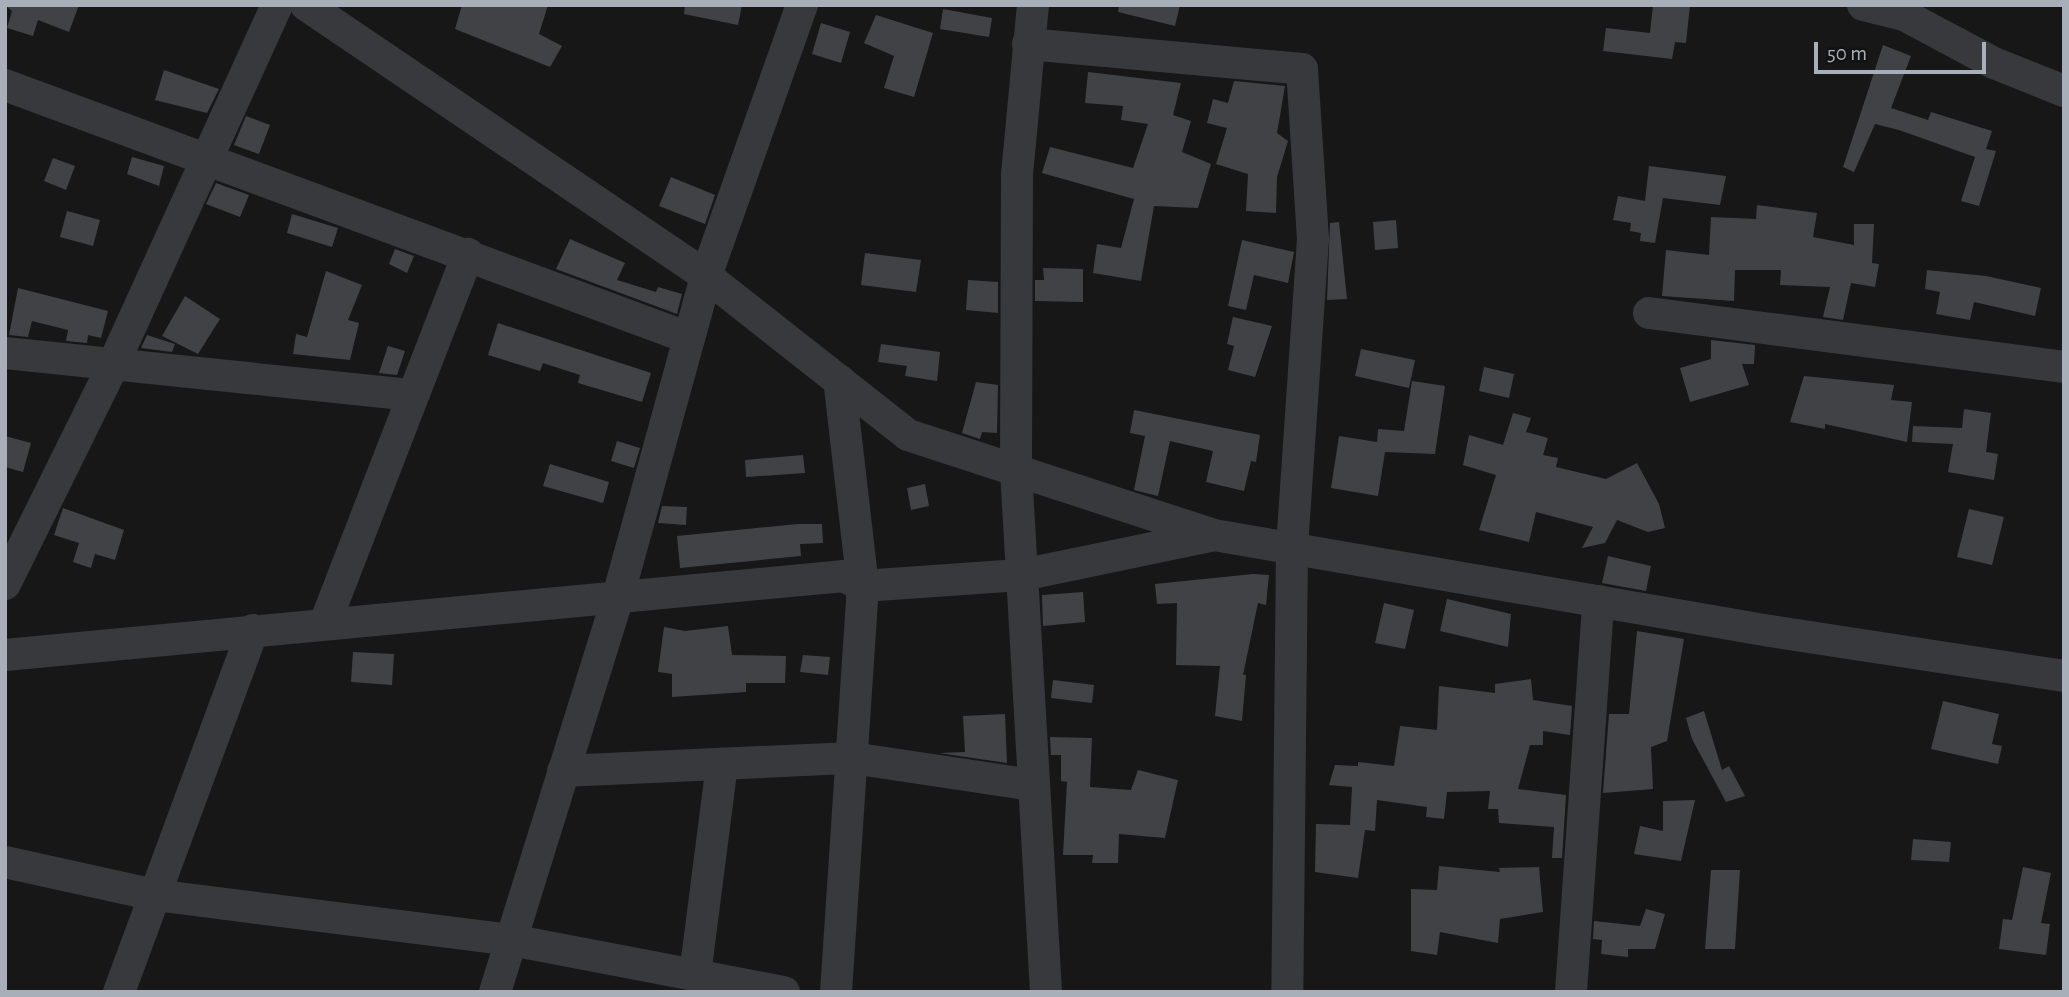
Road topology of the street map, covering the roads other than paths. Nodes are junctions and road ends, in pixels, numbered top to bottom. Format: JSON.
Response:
{"nodes":[{"id":1,"x":277,"y":5,"type":"edge"},
{"id":2,"x":306,"y":5,"type":"edge"},
{"id":3,"x":802,"y":5,"type":"edge"},
{"id":4,"x":1033,"y":5,"type":"edge"},
{"id":5,"x":1863,"y":5,"type":"edge"},
{"id":6,"x":1028,"y":44,"type":"junction"},
{"id":7,"x":5,"y":85,"type":"edge"},
{"id":8,"x":2064,"y":91,"type":"edge"},
{"id":9,"x":208,"y":157,"type":"junction"},
{"id":10,"x":468,"y":254,"type":"junction"},
{"id":11,"x":706,"y":276,"type":"junction"},
{"id":12,"x":1649,"y":313,"type":"dead end"},
{"id":13,"x":689,"y":338,"type":"junction"},
{"id":14,"x":5,"y":353,"type":"edge"},
{"id":15,"x":113,"y":365,"type":"junction"},
{"id":16,"x":2064,"y":367,"type":"edge"},
{"id":17,"x":839,"y":380,"type":"junction"},
{"id":18,"x":413,"y":395,"type":"junction"},
{"id":19,"x":1016,"y":470,"type":"junction"},
{"id":20,"x":1214,"y":535,"type":"junction"},
{"id":21,"x":1292,"y":548,"type":"junction"},
{"id":22,"x":1021,"y":575,"type":"junction"},
{"id":23,"x":5,"y":584,"type":"edge"},
{"id":24,"x":863,"y":586,"type":"junction"},
{"id":25,"x":617,"y":600,"type":"junction"},
{"id":26,"x":1598,"y":601,"type":"junction"},
{"id":27,"x":326,"y":623,"type":"junction"},
{"id":28,"x":253,"y":630,"type":"junction"},
{"id":29,"x":5,"y":655,"type":"edge"},
{"id":30,"x":2064,"y":676,"type":"edge"},
{"id":31,"x":852,"y":758,"type":"junction"},
{"id":32,"x":722,"y":764,"type":"junction"},
{"id":33,"x":564,"y":771,"type":"junction"},
{"id":34,"x":1032,"y":785,"type":"junction"},
{"id":35,"x":5,"y":862,"type":"edge"},
{"id":36,"x":155,"y":895,"type":"junction"},
{"id":37,"x":511,"y":940,"type":"junction"},
{"id":38,"x":695,"y":975,"type":"junction"},
{"id":39,"x":119,"y":992,"type":"edge"},
{"id":40,"x":495,"y":992,"type":"edge"},
{"id":41,"x":784,"y":992,"type":"edge"},
{"id":42,"x":836,"y":992,"type":"edge"},
{"id":43,"x":1046,"y":992,"type":"edge"},
{"id":44,"x":1287,"y":992,"type":"edge"},
{"id":45,"x":1572,"y":992,"type":"edge"}],
"edges":[{"from":1,"to":9,"type":"street"},
{"from":2,"to":11,"type":"street"},
{"from":3,"to":11,"type":"street"},
{"from":4,"to":6,"type":"street"},
{"from":5,"to":8,"type":"street"},
{"from":6,"to":19,"type":"street"},
{"from":6,"to":21,"type":"street"},
{"from":7,"to":9,"type":"street"},
{"from":9,"to":10,"type":"street"},
{"from":9,"to":15,"type":"street"},
{"from":10,"to":13,"type":"street"},
{"from":10,"to":18,"type":"street"},
{"from":11,"to":13,"type":"street"},
{"from":11,"to":17,"type":"street"},
{"from":12,"to":16,"type":"street"},
{"from":13,"to":25,"type":"street"},
{"from":14,"to":15,"type":"street"},
{"from":15,"to":18,"type":"street"},
{"from":15,"to":23,"type":"street"},
{"from":17,"to":19,"type":"street"},
{"from":17,"to":24,"type":"street"},
{"from":18,"to":27,"type":"street"},
{"from":19,"to":20,"type":"street"},
{"from":19,"to":22,"type":"street"},
{"from":20,"to":21,"type":"street"},
{"from":20,"to":22,"type":"street"},
{"from":21,"to":26,"type":"street"},
{"from":21,"to":44,"type":"street"},
{"from":22,"to":24,"type":"street"},
{"from":22,"to":34,"type":"street"},
{"from":24,"to":25,"type":"street"},
{"from":24,"to":31,"type":"street"},
{"from":25,"to":27,"type":"street"},
{"from":25,"to":33,"type":"street"},
{"from":26,"to":30,"type":"street"},
{"from":26,"to":45,"type":"street"},
{"from":27,"to":28,"type":"street"},
{"from":28,"to":29,"type":"street"},
{"from":28,"to":36,"type":"street"},
{"from":31,"to":32,"type":"street"},
{"from":31,"to":34,"type":"street"},
{"from":31,"to":42,"type":"street"},
{"from":32,"to":33,"type":"street"},
{"from":32,"to":38,"type":"street"},
{"from":33,"to":37,"type":"street"},
{"from":34,"to":43,"type":"street"},
{"from":35,"to":36,"type":"street"},
{"from":36,"to":37,"type":"street"},
{"from":36,"to":39,"type":"street"},
{"from":37,"to":38,"type":"street"},
{"from":37,"to":40,"type":"street"},
{"from":38,"to":41,"type":"street"}]}
